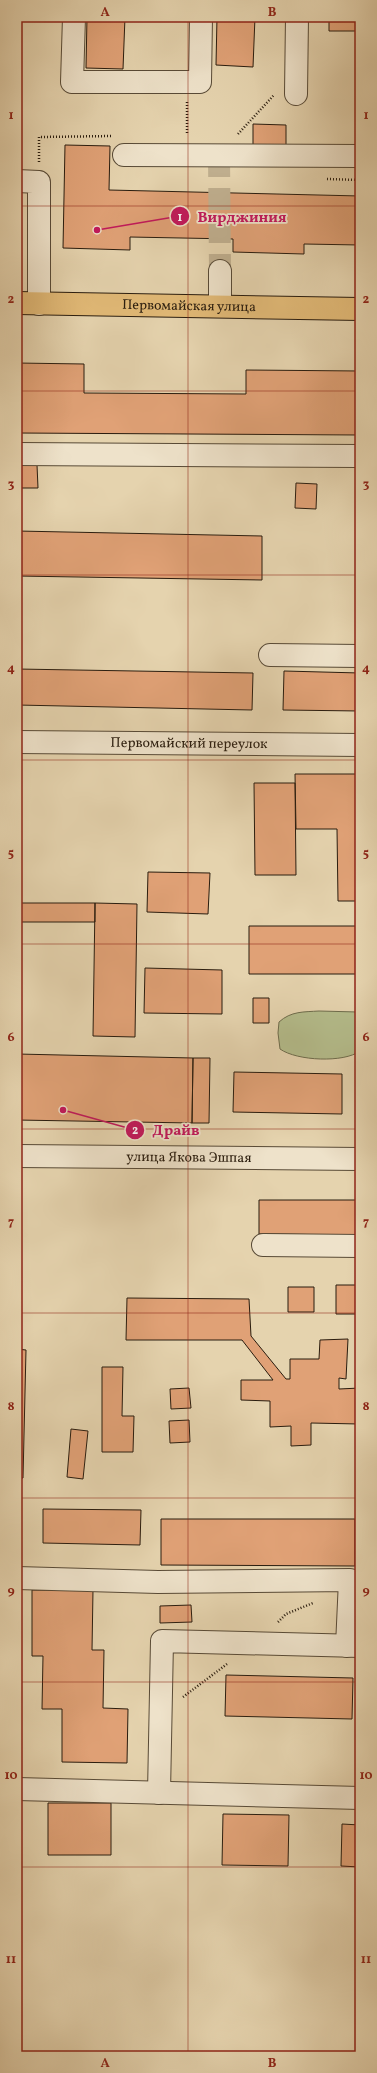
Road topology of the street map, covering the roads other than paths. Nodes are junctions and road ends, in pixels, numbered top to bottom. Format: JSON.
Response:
{"nodes":[{"id":1,"x":74,"y":17,"type":"edge"},
{"id":2,"x":201,"y":17,"type":"edge"},
{"id":3,"x":297,"y":17,"type":"edge"},
{"id":4,"x":296,"y":94,"type":"dead end"},
{"id":5,"x":124,"y":155,"type":"dead end"},
{"id":6,"x":360,"y":156,"type":"edge"},
{"id":7,"x":17,"y":182,"type":"edge"},
{"id":8,"x":220,"y":271,"type":"tunnel mouth"},
{"id":9,"x":17,"y":304,"type":"edge"},
{"id":10,"x":39,"y":304,"type":"junction"},
{"id":11,"x":220,"y":306,"type":"junction"},
{"id":12,"x":360,"y":309,"type":"edge"},
{"id":13,"x":17,"y":454,"type":"edge"},
{"id":14,"x":360,"y":456,"type":"edge"},
{"id":15,"x":270,"y":654,"type":"dead end"},
{"id":16,"x":360,"y":656,"type":"edge"},
{"id":17,"x":17,"y":742,"type":"edge"},
{"id":18,"x":360,"y":745,"type":"edge"},
{"id":19,"x":17,"y":1156,"type":"edge"},
{"id":20,"x":360,"y":1159,"type":"edge"},
{"id":21,"x":263,"y":1245,"type":"dead end"},
{"id":22,"x":360,"y":1246,"type":"edge"},
{"id":23,"x":355,"y":1577,"type":"edge"},
{"id":24,"x":17,"y":1578,"type":"edge"},
{"id":25,"x":354,"y":1646,"type":"edge"},
{"id":26,"x":17,"y":1789,"type":"edge"},
{"id":27,"x":160,"y":1793,"type":"junction"},
{"id":28,"x":360,"y":1798,"type":"edge"}],
"edges":[{"from":1,"to":2,"type":"street"},
{"from":3,"to":4,"type":"street"},
{"from":5,"to":6,"type":"street"},
{"from":7,"to":10,"type":"street"},
{"from":8,"to":11,"type":"street"},
{"from":9,"to":10,"type":"main road","name":"Первомайская улица"},
{"from":10,"to":11,"type":"main road","name":"Первомайская улица"},
{"from":11,"to":12,"type":"main road","name":"Первомайская улица"},
{"from":13,"to":14,"type":"street"},
{"from":15,"to":16,"type":"street"},
{"from":17,"to":18,"type":"street","name":"Первомайский переулок"},
{"from":19,"to":20,"type":"street","name":"улица Якова Эшпая"},
{"from":21,"to":22,"type":"street"},
{"from":23,"to":24,"type":"street"},
{"from":23,"to":25,"type":"street"},
{"from":25,"to":27,"type":"street"},
{"from":26,"to":27,"type":"street"},
{"from":27,"to":28,"type":"street"}]}
